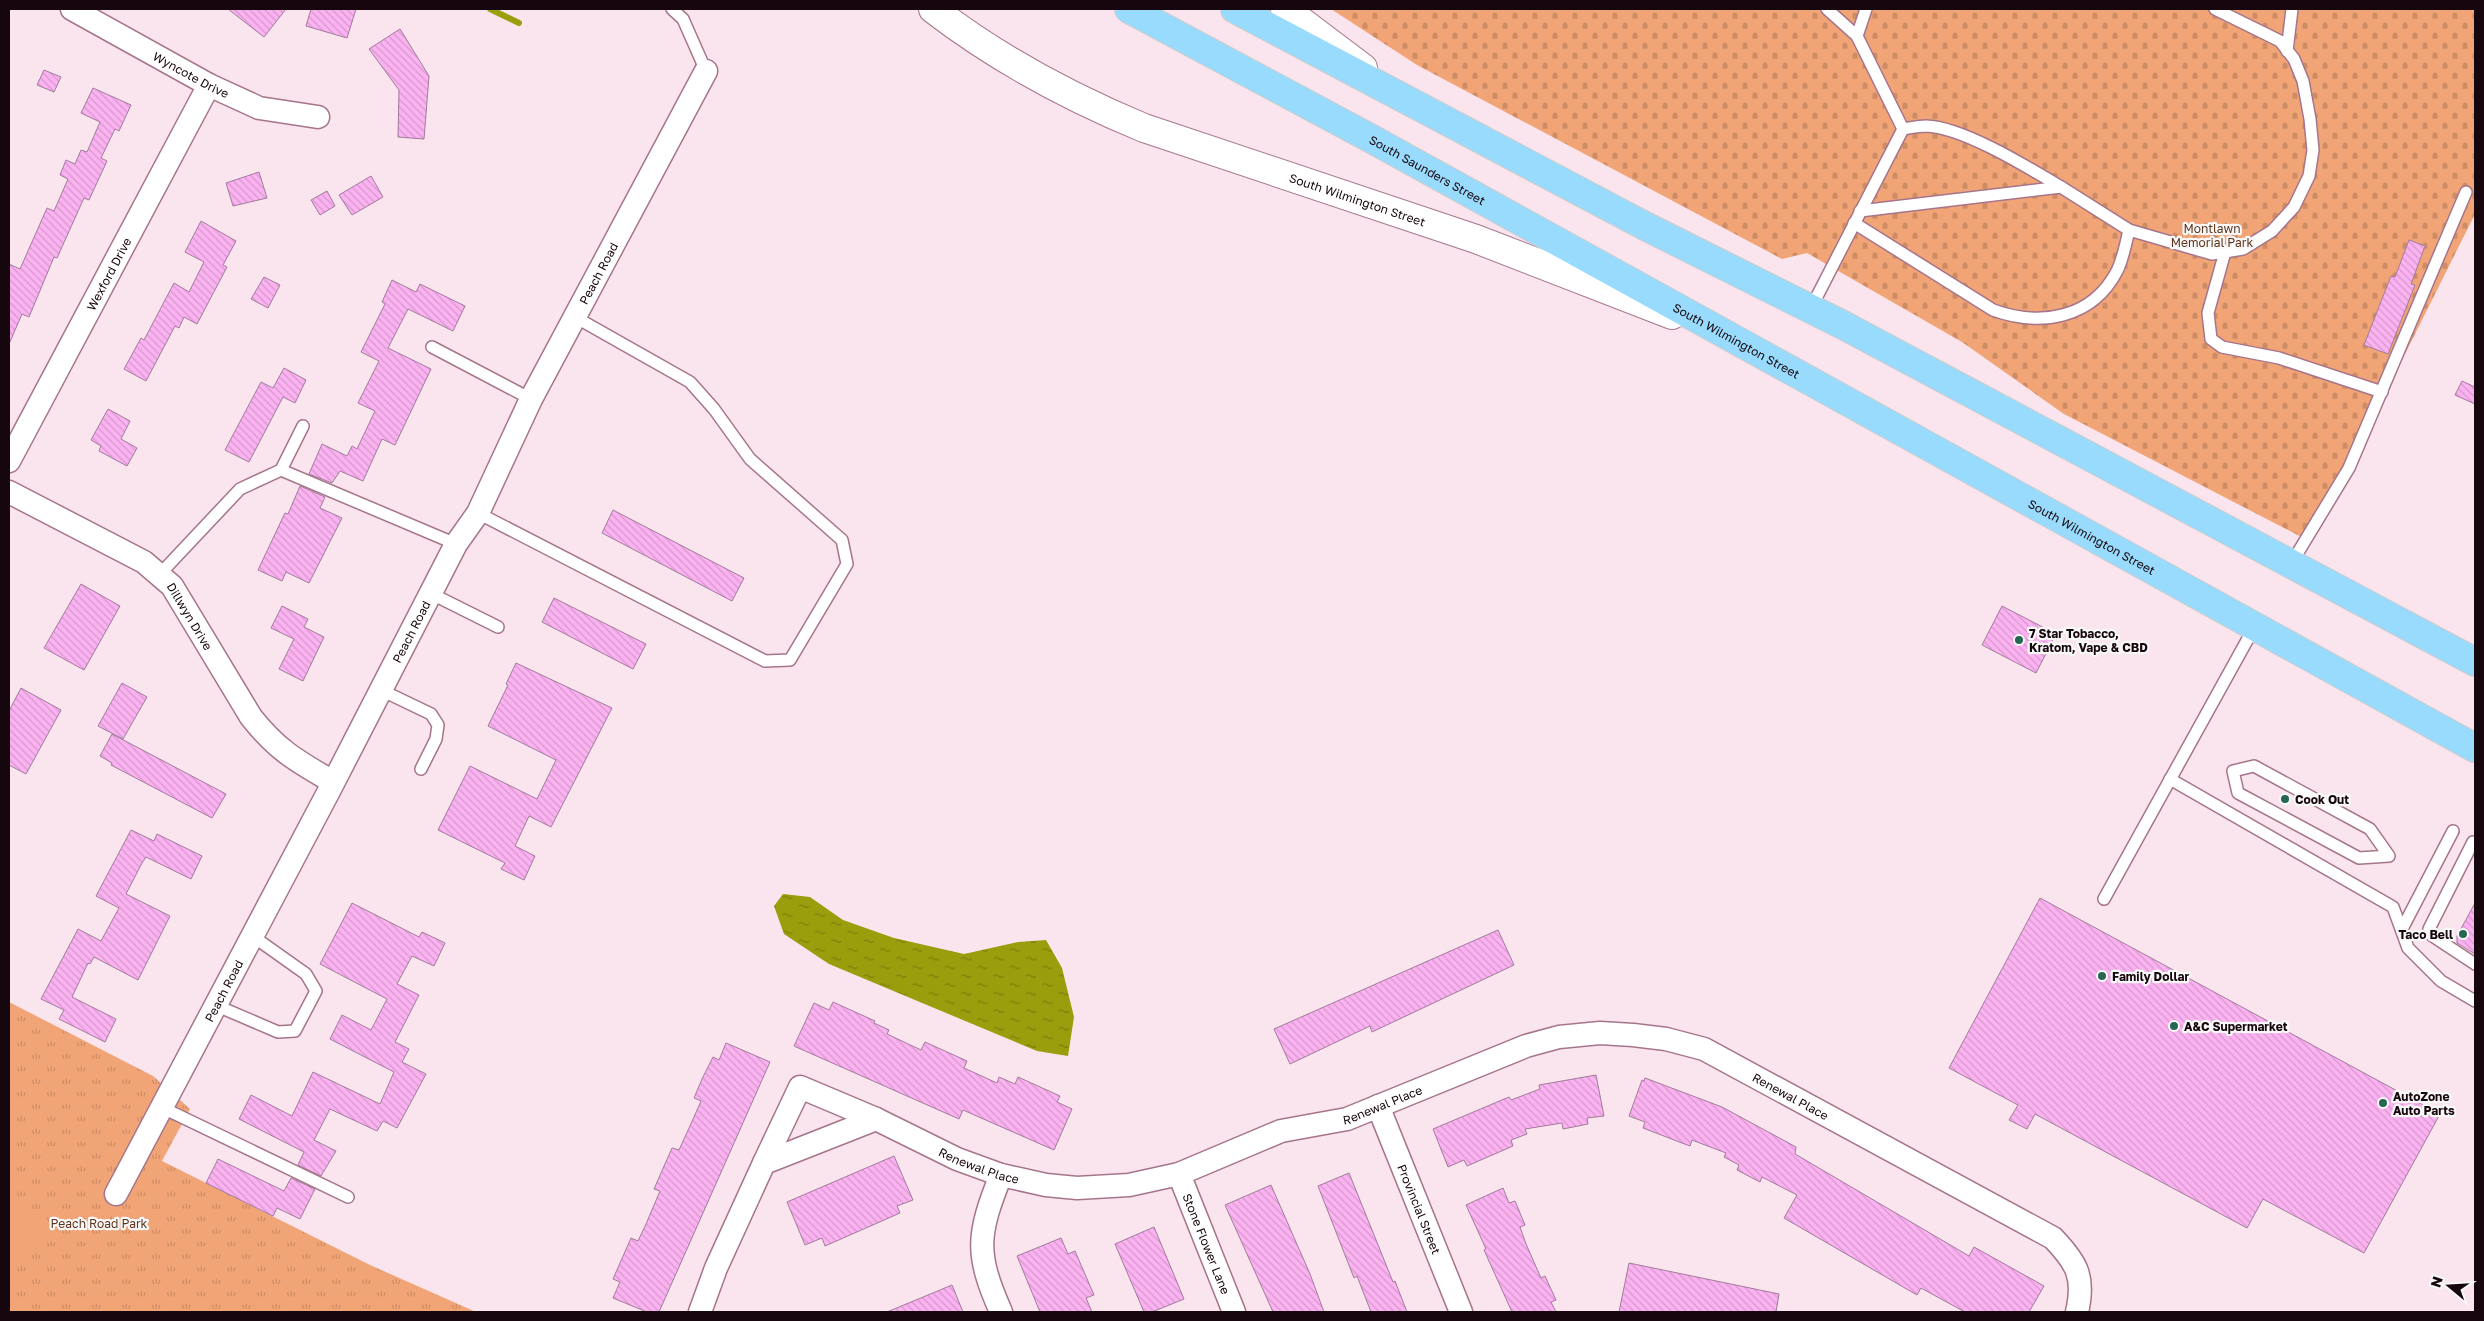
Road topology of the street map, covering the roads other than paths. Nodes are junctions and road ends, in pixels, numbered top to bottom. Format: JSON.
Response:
{"nodes":[{"id":1,"x":72,"y":9,"type":"edge"},
{"id":2,"x":672,"y":9,"type":"edge"},
{"id":3,"x":934,"y":9,"type":"edge"},
{"id":4,"x":1129,"y":9,"type":"edge"},
{"id":5,"x":1235,"y":9,"type":"edge"},
{"id":6,"x":1285,"y":9,"type":"edge"},
{"id":7,"x":1826,"y":9,"type":"edge"},
{"id":8,"x":1866,"y":9,"type":"edge"},
{"id":9,"x":2215,"y":9,"type":"edge"},
{"id":10,"x":2292,"y":9,"type":"edge"},
{"id":11,"x":98,"y":15,"type":"edge"},
{"id":12,"x":1857,"y":36,"type":"junction"},
{"id":13,"x":2288,"y":51,"type":"junction"},
{"id":14,"x":706,"y":71,"type":"joint"},
{"id":15,"x":208,"y":84,"type":"junction"},
{"id":16,"x":1406,"y":101,"type":"junction"},
{"id":17,"x":318,"y":118,"type":"dead end"},
{"id":18,"x":1903,"y":129,"type":"junction"},
{"id":19,"x":2061,"y":187,"type":"junction"},
{"id":20,"x":2466,"y":192,"type":"dead end"},
{"id":21,"x":1860,"y":211,"type":"junction"},
{"id":22,"x":1854,"y":223,"type":"junction"},
{"id":23,"x":2129,"y":230,"type":"junction"},
{"id":24,"x":2225,"y":252,"type":"junction"},
{"id":25,"x":1811,"y":308,"type":"junction"},
{"id":26,"x":575,"y":317,"type":"junction"},
{"id":27,"x":1724,"y":334,"type":"junction"},
{"id":28,"x":432,"y":347,"type":"dead end"},
{"id":29,"x":2382,"y":392,"type":"junction"},
{"id":30,"x":531,"y":399,"type":"junction"},
{"id":31,"x":302,"y":426,"type":"dead end"},
{"id":32,"x":9,"y":461,"type":"edge"},
{"id":33,"x":281,"y":470,"type":"junction"},
{"id":34,"x":9,"y":492,"type":"edge"},
{"id":35,"x":478,"y":512,"type":"junction"},
{"id":36,"x":456,"y":544,"type":"junction"},
{"id":37,"x":2291,"y":564,"type":"junction"},
{"id":38,"x":160,"y":574,"type":"junction"},
{"id":39,"x":430,"y":593,"type":"junction"},
{"id":40,"x":2255,"y":626,"type":"junction"},
{"id":41,"x":498,"y":627,"type":"dead end"},
{"id":42,"x":2475,"y":662,"type":"edge"},
{"id":43,"x":381,"y":690,"type":"junction"},
{"id":44,"x":2475,"y":748,"type":"edge"},
{"id":45,"x":421,"y":769,"type":"dead end"},
{"id":46,"x":2233,"y":771,"type":"joint"},
{"id":47,"x":2170,"y":779,"type":"junction"},
{"id":48,"x":333,"y":782,"type":"junction"},
{"id":49,"x":2453,"y":831,"type":"dead end"},
{"id":50,"x":2473,"y":842,"type":"dead end"},
{"id":51,"x":2104,"y":899,"type":"dead end"},
{"id":52,"x":2402,"y":929,"type":"junction"},
{"id":53,"x":252,"y":935,"type":"junction"},
{"id":54,"x":2475,"y":964,"type":"edge"},
{"id":55,"x":2475,"y":1000,"type":"edge"},
{"id":56,"x":215,"y":1006,"type":"junction"},
{"id":57,"x":1378,"y":1106,"type":"junction"},
{"id":58,"x":161,"y":1107,"type":"junction"},
{"id":59,"x":876,"y":1119,"type":"junction"},
{"id":60,"x":764,"y":1163,"type":"junction"},
{"id":61,"x":1178,"y":1174,"type":"junction"},
{"id":62,"x":1001,"y":1175,"type":"junction"},
{"id":63,"x":116,"y":1194,"type":"dead end"},
{"id":64,"x":348,"y":1197,"type":"dead end"},
{"id":65,"x":700,"y":1312,"type":"edge"},
{"id":66,"x":1001,"y":1312,"type":"edge"},
{"id":67,"x":1234,"y":1312,"type":"edge"},
{"id":68,"x":1461,"y":1312,"type":"edge"},
{"id":69,"x":2077,"y":1312,"type":"edge"}],
"edges":[{"from":1,"to":11,"type":"street","name":"Wyncote Drive"},
{"from":2,"to":14,"type":"lane"},
{"from":3,"to":27,"type":"main road","name":"South Wilmington Street"},
{"from":4,"to":27,"type":"highway","name":"South Saunders Street"},
{"from":5,"to":16,"type":"highway"},
{"from":6,"to":16,"type":"main road"},
{"from":7,"to":12,"type":"lane"},
{"from":8,"to":12,"type":"lane"},
{"from":9,"to":13,"type":"lane"},
{"from":10,"to":13,"type":"lane"},
{"from":11,"to":15,"type":"street","name":"Wyncote Drive"},
{"from":12,"to":18,"type":"lane"},
{"from":13,"to":24,"type":"lane"},
{"from":14,"to":26,"type":"street","name":"Peach Road"},
{"from":15,"to":17,"type":"street","name":"Wyncote Drive"},
{"from":15,"to":32,"type":"street","name":"Wexford Drive"},
{"from":16,"to":25,"type":"highway"},
{"from":18,"to":19,"type":"lane"},
{"from":18,"to":21,"type":"lane"},
{"from":19,"to":21,"type":"lane"},
{"from":19,"to":23,"type":"lane"},
{"from":20,"to":29,"type":"lane"},
{"from":21,"to":22,"type":"lane"},
{"from":22,"to":23,"type":"lane"},
{"from":22,"to":25,"type":"lane"},
{"from":23,"to":24,"type":"lane"},
{"from":24,"to":29,"type":"lane"},
{"from":25,"to":37,"type":"highway"},
{"from":26,"to":30,"type":"street","name":"Peach Road"},
{"from":26,"to":35,"type":"lane"},
{"from":27,"to":40,"type":"highway","name":"South Wilmington Street"},
{"from":28,"to":30,"type":"lane"},
{"from":29,"to":37,"type":"lane"},
{"from":30,"to":35,"type":"street","name":"Peach Road"},
{"from":31,"to":33,"type":"lane"},
{"from":33,"to":36,"type":"lane"},
{"from":33,"to":38,"type":"lane"},
{"from":34,"to":38,"type":"street","name":"Dillwyn Drive"},
{"from":35,"to":36,"type":"street","name":"Peach Road"},
{"from":36,"to":39,"type":"street","name":"Peach Road"},
{"from":37,"to":42,"type":"highway"},
{"from":38,"to":48,"type":"street","name":"Dillwyn Drive"},
{"from":39,"to":41,"type":"lane"},
{"from":39,"to":43,"type":"street","name":"Peach Road"},
{"from":40,"to":44,"type":"highway","name":"South Wilmington Street"},
{"from":40,"to":47,"type":"lane"},
{"from":43,"to":45,"type":"lane"},
{"from":43,"to":48,"type":"street","name":"Peach Road"},
{"from":46,"to":46,"type":"lane"},
{"from":47,"to":51,"type":"lane"},
{"from":47,"to":52,"type":"lane"},
{"from":48,"to":53,"type":"street","name":"Peach Road"},
{"from":49,"to":52,"type":"lane"},
{"from":50,"to":54,"type":"lane"},
{"from":52,"to":55,"type":"lane"},
{"from":53,"to":56,"type":"street","name":"Peach Road"},
{"from":53,"to":56,"type":"lane"},
{"from":56,"to":58,"type":"street","name":"Peach Road"},
{"from":57,"to":61,"type":"street","name":"Renewal Place"},
{"from":57,"to":68,"type":"street","name":"Provincial Street"},
{"from":57,"to":69,"type":"street","name":"Renewal Place"},
{"from":58,"to":63,"type":"street","name":"Peach Road"},
{"from":58,"to":64,"type":"lane"},
{"from":59,"to":60,"type":"street"},
{"from":59,"to":60,"type":"street","name":"Renewal Place"},
{"from":59,"to":62,"type":"street","name":"Renewal Place"},
{"from":60,"to":65,"type":"street"},
{"from":61,"to":62,"type":"street","name":"Renewal Place"},
{"from":61,"to":67,"type":"street","name":"Stone Flower Lane"},
{"from":62,"to":66,"type":"street"}]}
